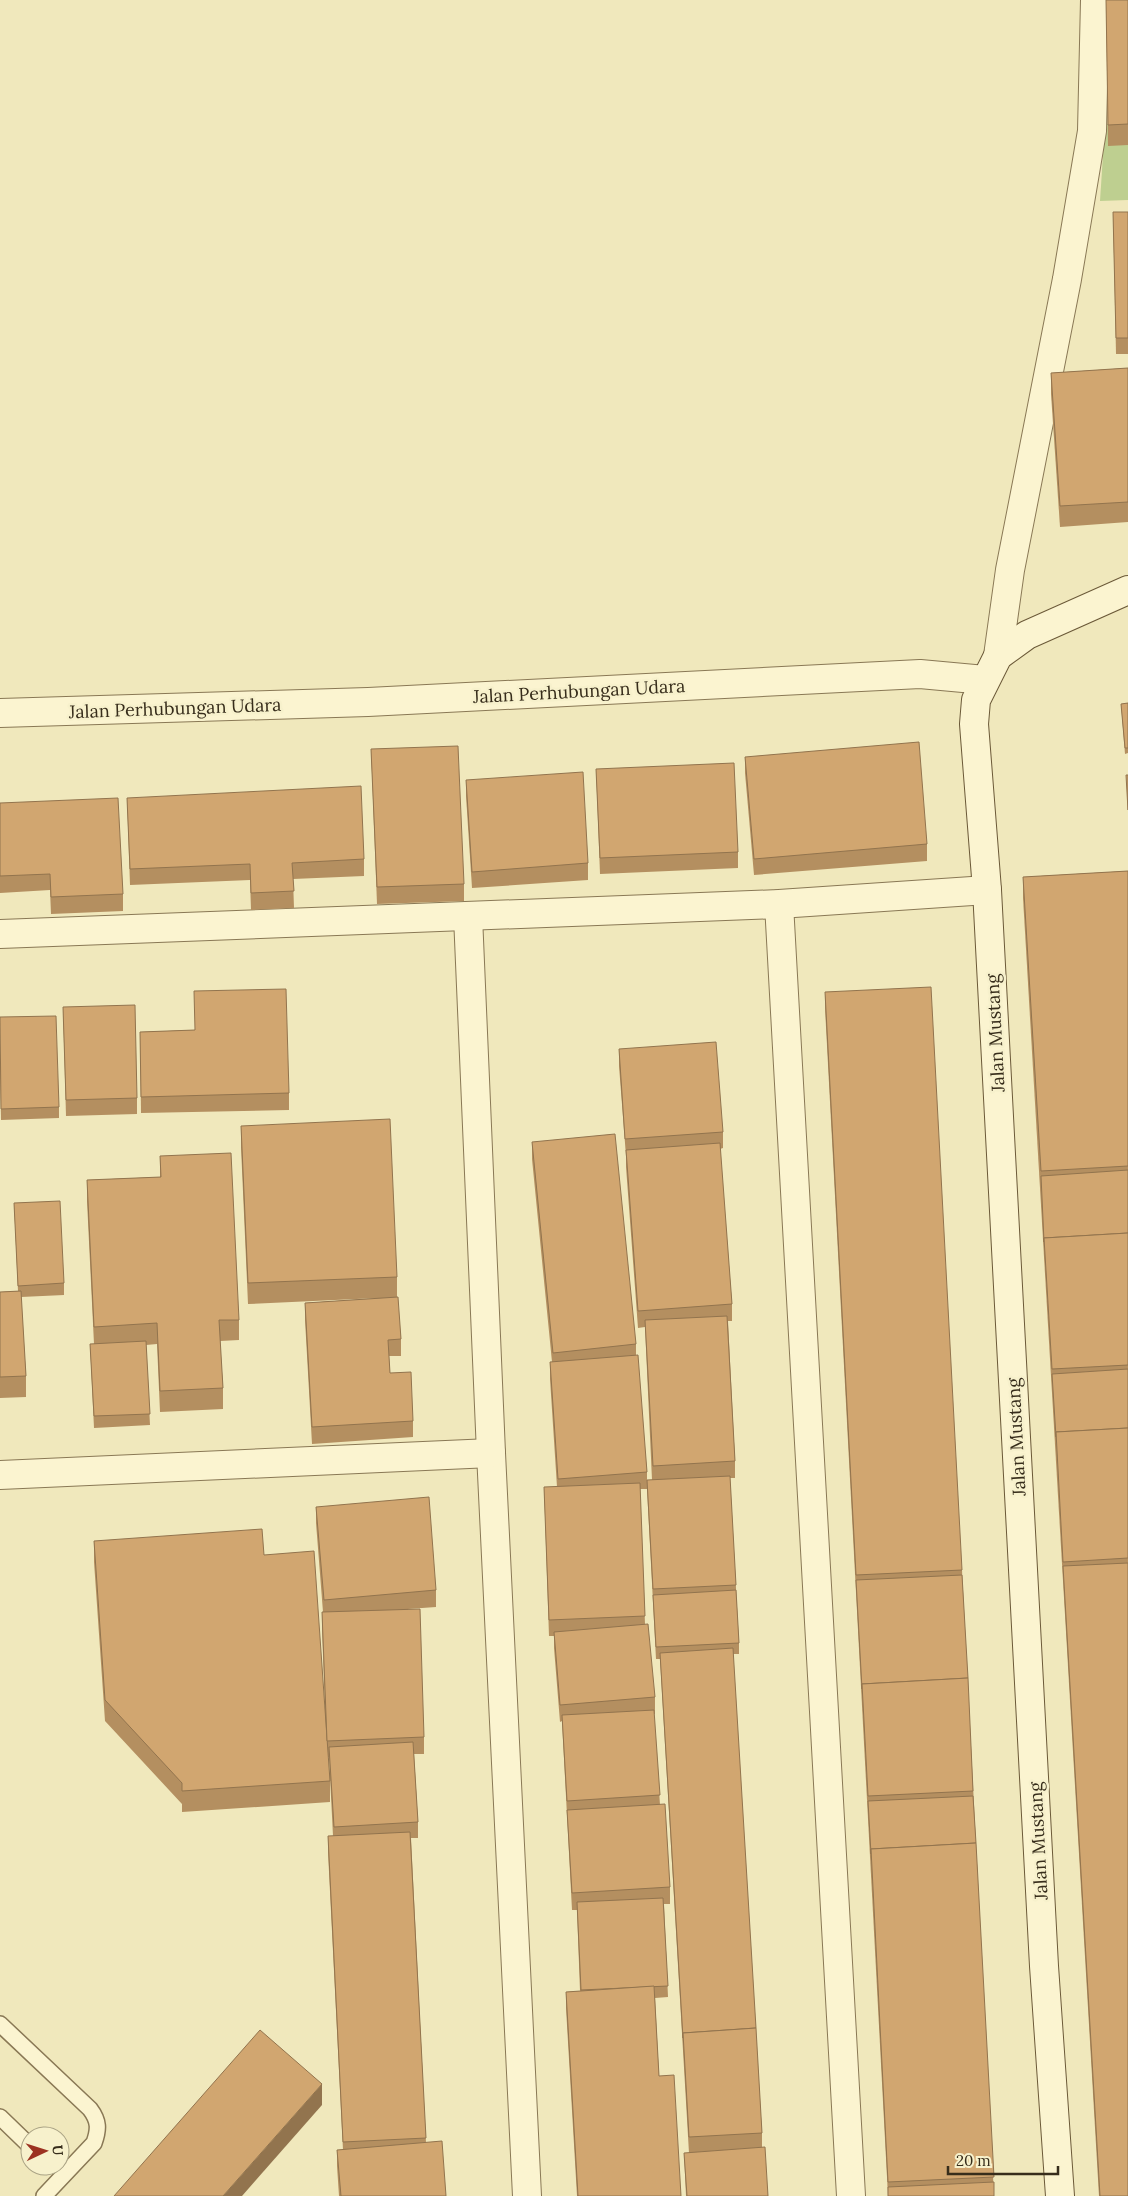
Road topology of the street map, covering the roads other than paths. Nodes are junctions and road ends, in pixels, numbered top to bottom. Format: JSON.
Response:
{"nodes":[{"id":1,"x":1095,"y":0,"type":"edge"},
{"id":2,"x":1128,"y":590,"type":"edge"},
{"id":3,"x":998,"y":656,"type":"junction"},
{"id":4,"x":984,"y":680,"type":"junction"},
{"id":5,"x":0,"y":713,"type":"edge"},
{"id":6,"x":987,"y":890,"type":"junction"},
{"id":7,"x":779,"y":904,"type":"junction"},
{"id":8,"x":468,"y":916,"type":"junction"},
{"id":9,"x":0,"y":934,"type":"edge"},
{"id":10,"x":491,"y":1454,"type":"junction"},
{"id":11,"x":0,"y":1475,"type":"edge"},
{"id":12,"x":0,"y":2024,"type":"edge"},
{"id":13,"x":0,"y":2117,"type":"edge"},
{"id":14,"x":20,"y":2136,"type":"edge"},
{"id":15,"x":70,"y":2161,"type":"edge"},
{"id":16,"x":53,"y":2176,"type":"edge"},
{"id":17,"x":43,"y":2196,"type":"edge"},
{"id":18,"x":527,"y":2196,"type":"edge"},
{"id":19,"x":851,"y":2196,"type":"edge"},
{"id":20,"x":1060,"y":2196,"type":"edge"}],
"edges":[{"from":1,"to":3,"type":"street"},
{"from":2,"to":3,"type":"street"},
{"from":3,"to":4,"type":"street"},
{"from":4,"to":5,"type":"street","name":"Jalan Perhubungan Udara"},
{"from":4,"to":6,"type":"street","name":"Jalan Mustang"},
{"from":6,"to":7,"type":"street"},
{"from":6,"to":20,"type":"street","name":"Jalan Mustang"},
{"from":7,"to":8,"type":"street"},
{"from":7,"to":19,"type":"street"},
{"from":8,"to":9,"type":"street"},
{"from":8,"to":10,"type":"street"},
{"from":10,"to":11,"type":"street"},
{"from":10,"to":18,"type":"street"},
{"from":12,"to":15,"type":"lane"},
{"from":13,"to":14,"type":"lane"},
{"from":16,"to":17,"type":"lane"}]}
